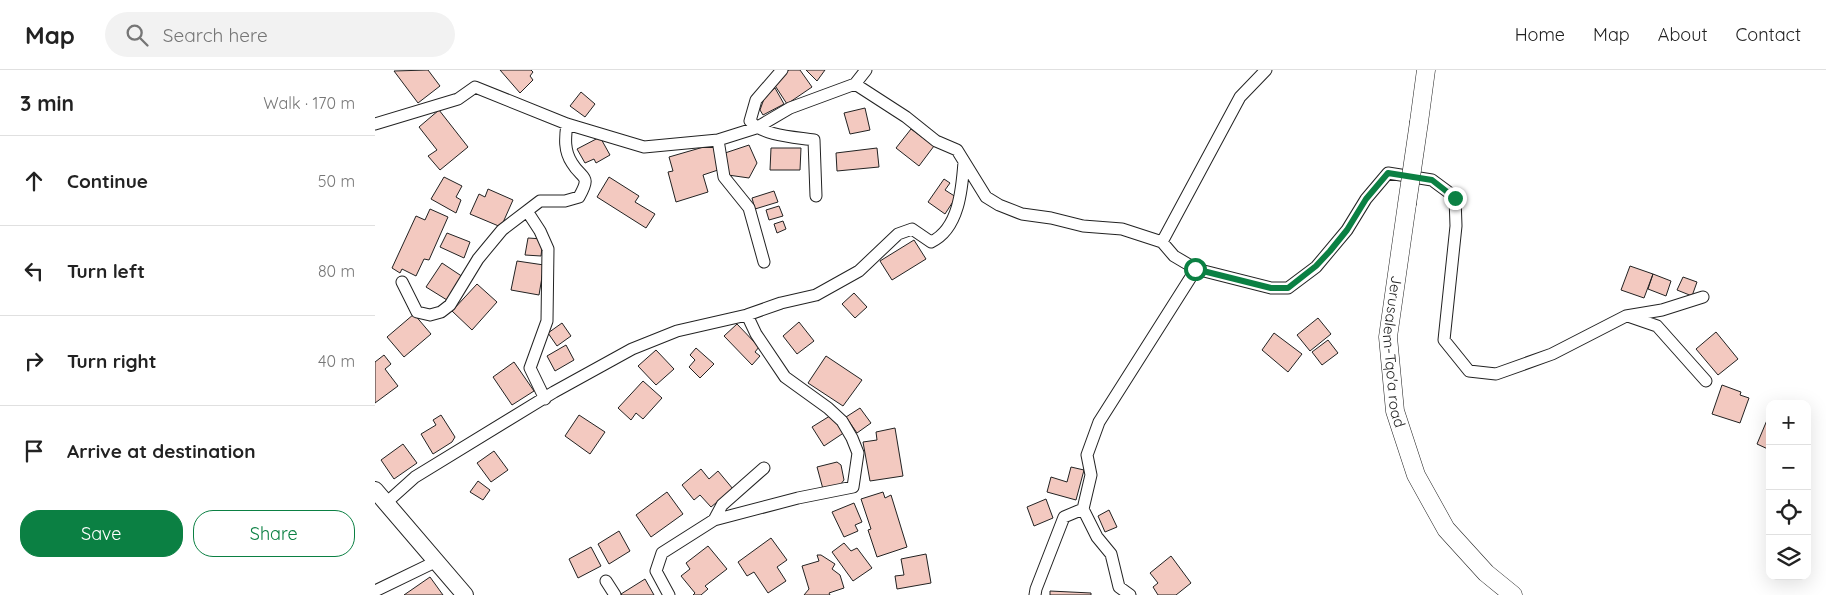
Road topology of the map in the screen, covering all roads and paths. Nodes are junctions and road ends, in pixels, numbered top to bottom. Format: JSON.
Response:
{"nodes":[{"id":1,"x":782,"y":70,"type":"edge"},
{"id":2,"x":866,"y":70,"type":"edge"},
{"id":3,"x":1266,"y":70,"type":"edge"},
{"id":4,"x":1426,"y":70,"type":"edge"},
{"id":5,"x":855,"y":84,"type":"junction"},
{"id":6,"x":375,"y":124,"type":"edge"},
{"id":7,"x":567,"y":124,"type":"junction"},
{"id":8,"x":756,"y":128,"type":"junction"},
{"id":9,"x":718,"y":140,"type":"junction"},
{"id":10,"x":964,"y":162,"type":"junction"},
{"id":11,"x":816,"y":196,"type":"dead end"},
{"id":12,"x":527,"y":211,"type":"junction"},
{"id":13,"x":1162,"y":242,"type":"junction"},
{"id":14,"x":764,"y":262,"type":"dead end"},
{"id":15,"x":1195,"y":269,"type":"junction"},
{"id":16,"x":402,"y":282,"type":"dead end"},
{"id":17,"x":1703,"y":297,"type":"dead end"},
{"id":18,"x":747,"y":314,"type":"junction"},
{"id":19,"x":1626,"y":316,"type":"junction"},
{"id":20,"x":1707,"y":381,"type":"dead end"},
{"id":21,"x":545,"y":399,"type":"junction"},
{"id":22,"x":764,"y":468,"type":"dead end"},
{"id":23,"x":380,"y":497,"type":"edge"},
{"id":24,"x":1083,"y":509,"type":"junction"},
{"id":25,"x":714,"y":520,"type":"junction"},
{"id":26,"x":437,"y":561,"type":"junction"},
{"id":27,"x":606,"y":581,"type":"dead end"},
{"id":28,"x":375,"y":591,"type":"edge"},
{"id":29,"x":465,"y":595,"type":"edge"},
{"id":30,"x":615,"y":595,"type":"edge"},
{"id":31,"x":669,"y":595,"type":"edge"},
{"id":32,"x":1035,"y":595,"type":"edge"},
{"id":33,"x":1130,"y":595,"type":"edge"},
{"id":34,"x":1513,"y":595,"type":"edge"}],
"edges":[{"from":1,"to":8,"type":"street"},
{"from":2,"to":5,"type":"street"},
{"from":3,"to":13,"type":"street"},
{"from":4,"to":34,"type":"main road","name":"Jerusalem-Tqo'a road","bridge":true},
{"from":5,"to":8,"type":"street"},
{"from":5,"to":10,"type":"street"},
{"from":6,"to":7,"type":"street"},
{"from":7,"to":9,"type":"street"},
{"from":7,"to":12,"type":"street"},
{"from":8,"to":9,"type":"street"},
{"from":8,"to":11,"type":"street"},
{"from":9,"to":14,"type":"street"},
{"from":10,"to":13,"type":"street"},
{"from":10,"to":18,"type":"street"},
{"from":12,"to":16,"type":"street"},
{"from":12,"to":21,"type":"street"},
{"from":13,"to":15,"type":"street"},
{"from":15,"to":19,"type":"street"},
{"from":15,"to":24,"type":"street"},
{"from":17,"to":19,"type":"street"},
{"from":18,"to":21,"type":"street"},
{"from":18,"to":25,"type":"street"},
{"from":19,"to":20,"type":"street"},
{"from":21,"to":23,"type":"street"},
{"from":22,"to":25,"type":"street"},
{"from":23,"to":26,"type":"street"},
{"from":24,"to":32,"type":"street"},
{"from":24,"to":33,"type":"street"},
{"from":25,"to":31,"type":"street"},
{"from":26,"to":28,"type":"street"},
{"from":26,"to":29,"type":"street"},
{"from":27,"to":30,"type":"street"}]}
